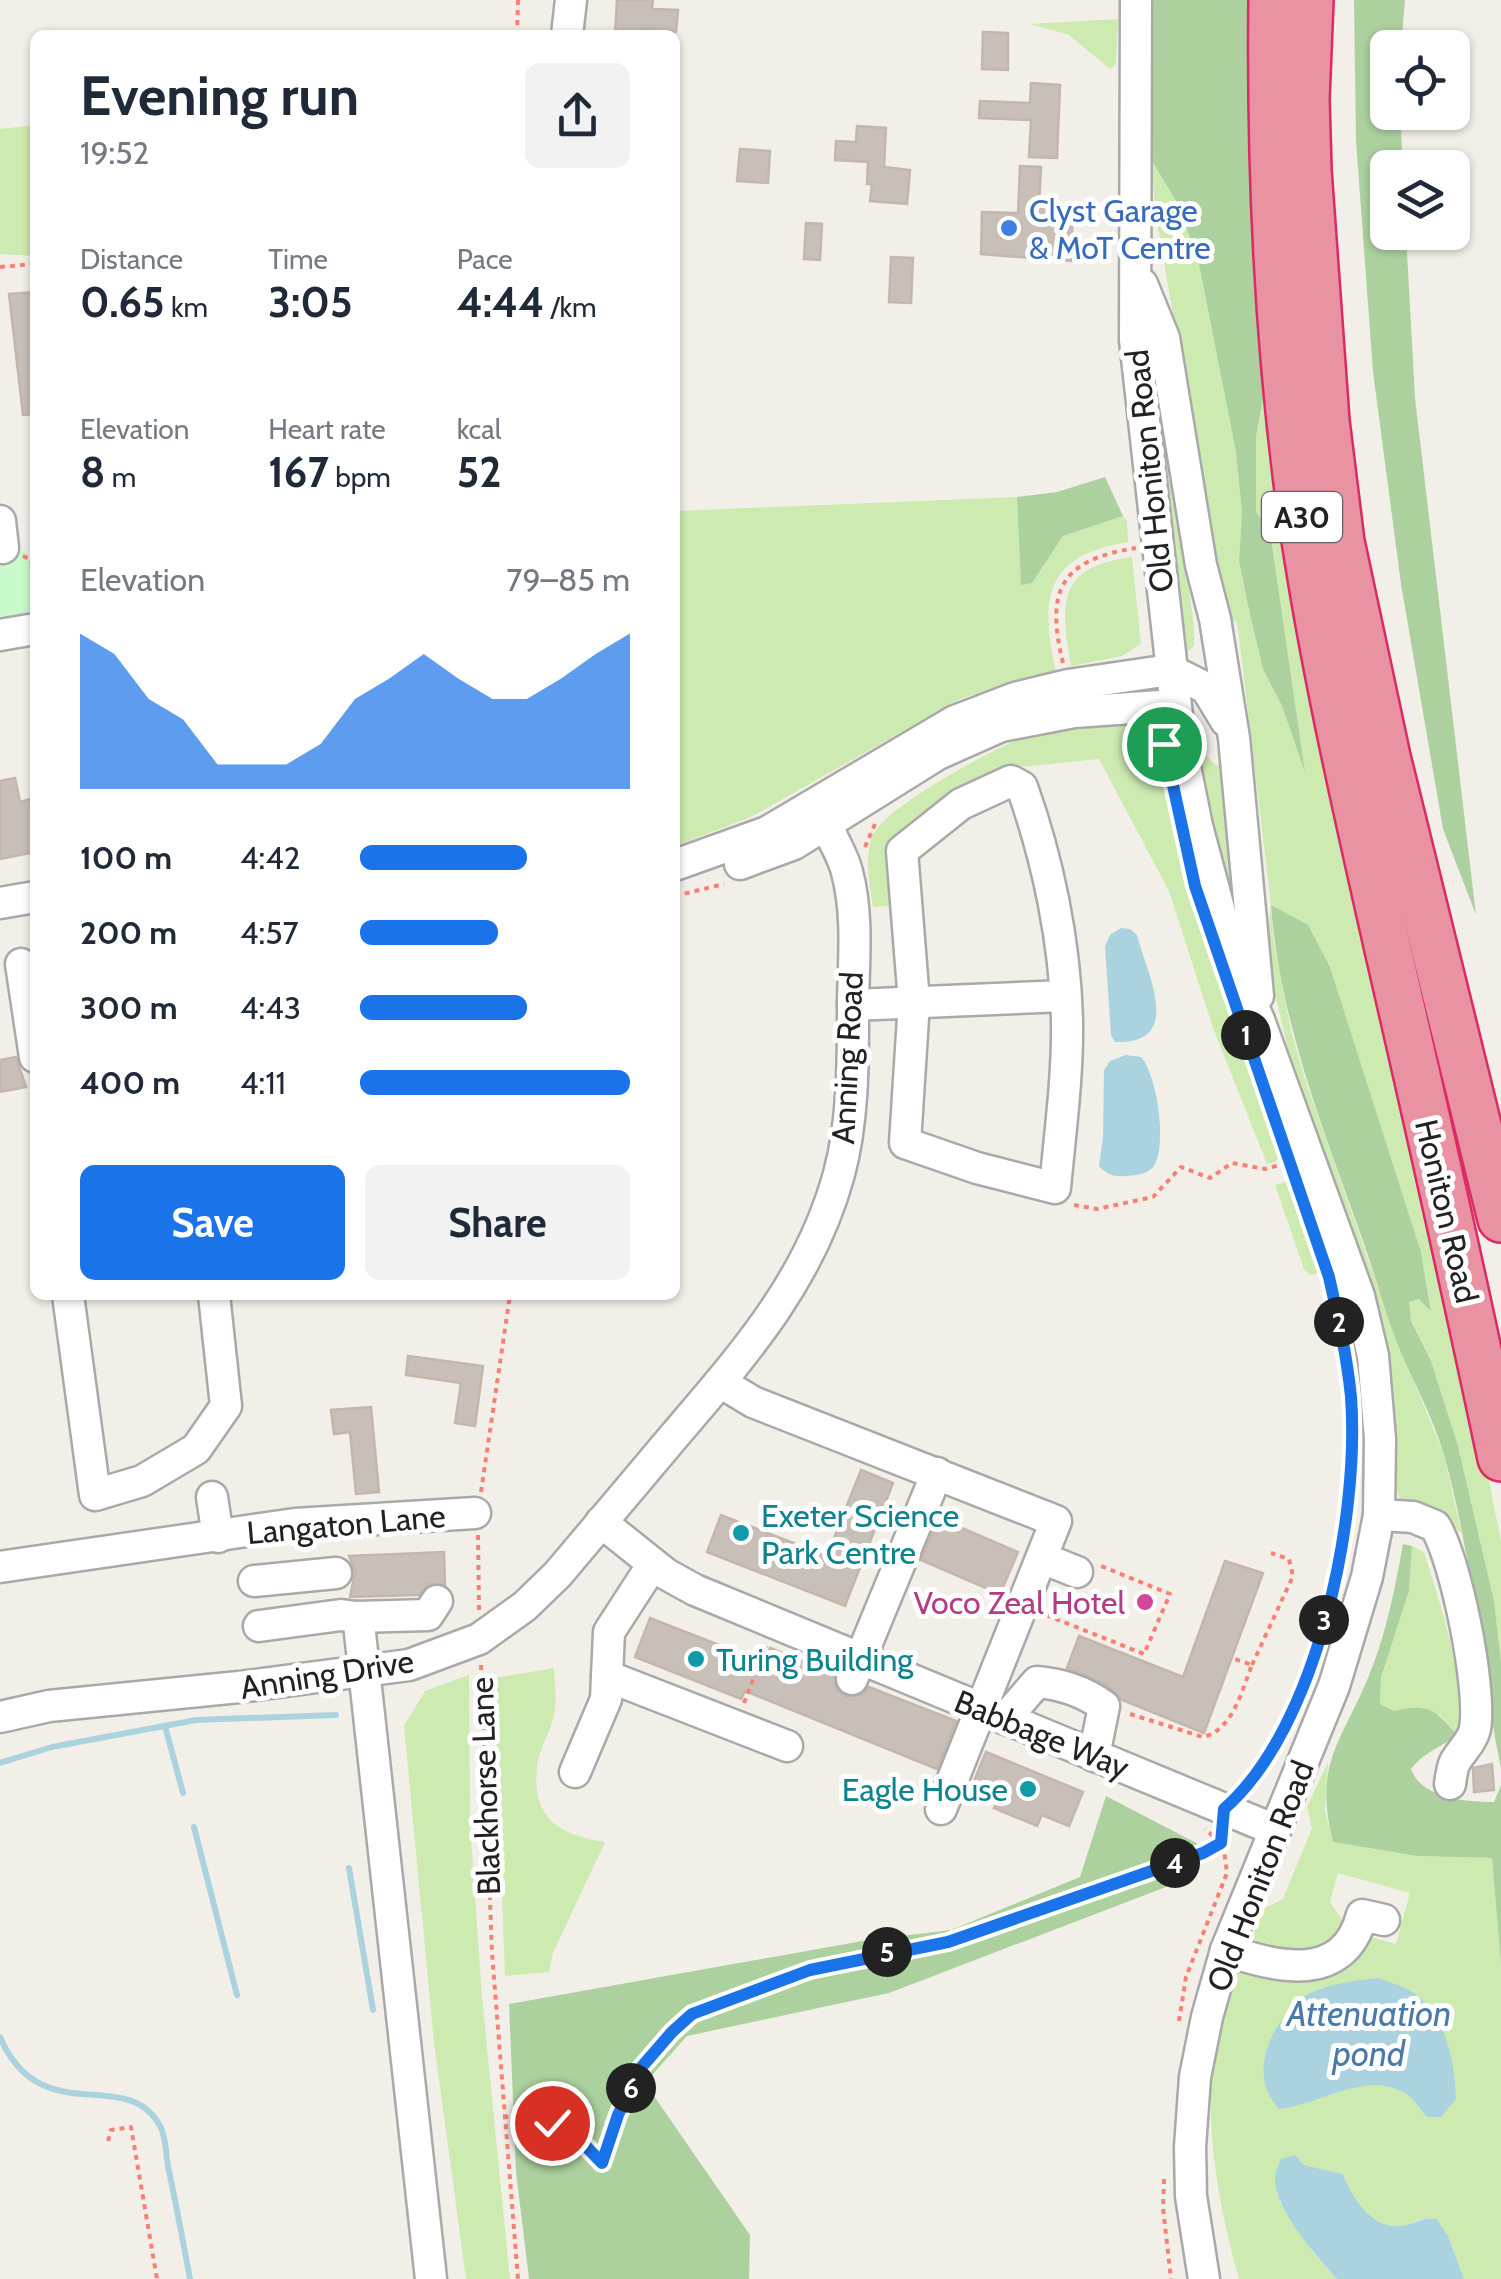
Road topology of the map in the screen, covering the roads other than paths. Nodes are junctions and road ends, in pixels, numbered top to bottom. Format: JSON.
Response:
{"nodes":[{"id":1,"x":571,"y":0,"type":"edge"},
{"id":2,"x":1136,"y":0,"type":"edge"},
{"id":3,"x":1272,"y":0,"type":"edge"},
{"id":4,"x":1310,"y":0,"type":"edge"},
{"id":5,"x":1325,"y":0,"type":"edge"},
{"id":6,"x":568,"y":30,"type":"edge"},
{"id":7,"x":1306,"y":98,"type":"junction"},
{"id":8,"x":1137,"y":272,"type":"junction"},
{"id":9,"x":1201,"y":565,"type":"junction"},
{"id":10,"x":30,"y":630,"type":"edge"},
{"id":11,"x":0,"y":635,"type":"edge"},
{"id":12,"x":1179,"y":685,"type":"junction"},
{"id":13,"x":1234,"y":738,"type":"junction"},
{"id":14,"x":954,"y":749,"type":"junction"},
{"id":15,"x":834,"y":795,"type":"junction"},
{"id":16,"x":826,"y":826,"type":"junction"},
{"id":17,"x":767,"y":832,"type":"junction"},
{"id":18,"x":844,"y":858,"type":"junction"},
{"id":19,"x":680,"y":862,"type":"edge"},
{"id":20,"x":680,"y":883,"type":"edge"},
{"id":21,"x":30,"y":898,"type":"edge"},
{"id":22,"x":0,"y":902,"type":"edge"},
{"id":23,"x":26,"y":977,"type":"edge"},
{"id":24,"x":1064,"y":996,"type":"junction"},
{"id":25,"x":914,"y":1002,"type":"junction"},
{"id":26,"x":853,"y":1005,"type":"junction"},
{"id":27,"x":1260,"y":1020,"type":"junction"},
{"id":28,"x":14,"y":1023,"type":"edge"},
{"id":29,"x":30,"y":1050,"type":"edge"},
{"id":30,"x":1501,"y":1219,"type":"edge"},
{"id":31,"x":69,"y":1300,"type":"edge"},
{"id":32,"x":215,"y":1300,"type":"edge"},
{"id":33,"x":720,"y":1382,"type":"junction"},
{"id":34,"x":1501,"y":1458,"type":"edge"},
{"id":35,"x":937,"y":1473,"type":"junction"},
{"id":36,"x":212,"y":1498,"type":"dead end"},
{"id":37,"x":475,"y":1513,"type":"road end"},
{"id":38,"x":1379,"y":1515,"type":"junction"},
{"id":39,"x":608,"y":1528,"type":"junction"},
{"id":40,"x":218,"y":1537,"type":"junction"},
{"id":41,"x":1042,"y":1558,"type":"junction"},
{"id":42,"x":653,"y":1564,"type":"junction"},
{"id":43,"x":0,"y":1567,"type":"edge"},
{"id":44,"x":1087,"y":1568,"type":"road end"},
{"id":45,"x":254,"y":1581,"type":"dead end"},
{"id":46,"x":437,"y":1601,"type":"dead end"},
{"id":47,"x":353,"y":1621,"type":"junction"},
{"id":48,"x":260,"y":1626,"type":"dead end"},
{"id":49,"x":855,"y":1669,"type":"junction"},
{"id":50,"x":364,"y":1671,"type":"junction"},
{"id":51,"x":607,"y":1676,"type":"junction"},
{"id":52,"x":993,"y":1714,"type":"junction"},
{"id":53,"x":0,"y":1717,"type":"edge"},
{"id":54,"x":787,"y":1746,"type":"dead end"},
{"id":55,"x":1094,"y":1756,"type":"junction"},
{"id":56,"x":575,"y":1772,"type":"dead end"},
{"id":57,"x":1450,"y":1784,"type":"dead end"},
{"id":58,"x":941,"y":1809,"type":"dead end"},
{"id":59,"x":1275,"y":1830,"type":"junction"},
{"id":60,"x":1384,"y":1920,"type":"dead end"},
{"id":61,"x":1226,"y":1950,"type":"junction"},
{"id":62,"x":431,"y":2279,"type":"edge"},
{"id":63,"x":1204,"y":2279,"type":"edge"}],
"edges":[{"from":1,"to":6,"type":"street"},
{"from":2,"to":8,"type":"street","name":"Old Honiton Road"},
{"from":3,"to":34,"type":"highway","name":"Honiton Road","number":"A30"},
{"from":4,"to":7,"type":"highway","number":"A30"},
{"from":5,"to":7,"type":"street"},
{"from":7,"to":30,"type":"highway","name":"Honiton Road","number":"A30"},
{"from":8,"to":9,"type":"street","name":"Old Honiton Road"},
{"from":8,"to":12,"type":"street","name":"Old Honiton Road"},
{"from":9,"to":12,"type":"street","name":"Old Honiton Road"},
{"from":9,"to":13,"type":"street","name":"Old Honiton Road"},
{"from":10,"to":11,"type":"street"},
{"from":12,"to":13,"type":"street","name":"Old Honiton Road"},
{"from":12,"to":14,"type":"street"},
{"from":12,"to":15,"type":"street"},
{"from":12,"to":27,"type":"street","name":"Old Honiton Road"},
{"from":13,"to":27,"type":"street","name":"Old Honiton Road"},
{"from":14,"to":16,"type":"street"},
{"from":14,"to":18,"type":"street"},
{"from":15,"to":16,"type":"street"},
{"from":15,"to":17,"type":"street"},
{"from":16,"to":17,"type":"street"},
{"from":16,"to":18,"type":"street","name":"Anning Road"},
{"from":16,"to":20,"type":"street"},
{"from":17,"to":19,"type":"street"},
{"from":18,"to":26,"type":"street","name":"Anning Road"},
{"from":21,"to":22,"type":"street"},
{"from":23,"to":28,"type":"street"},
{"from":24,"to":25,"type":"street"},
{"from":24,"to":25,"type":"street"},
{"from":24,"to":25,"type":"street"},
{"from":25,"to":26,"type":"street"},
{"from":26,"to":33,"type":"street","name":"Anning Road"},
{"from":27,"to":38,"type":"street","name":"Old Honiton Road"},
{"from":28,"to":29,"type":"street"},
{"from":31,"to":32,"type":"street"},
{"from":33,"to":35,"type":"street"},
{"from":33,"to":39,"type":"street","name":"Anning Drive"},
{"from":35,"to":41,"type":"street"},
{"from":35,"to":49,"type":"street"},
{"from":36,"to":40,"type":"street","name":"Langaton Lane"},
{"from":37,"to":40,"type":"street","name":"Langaton Lane"},
{"from":38,"to":57,"type":"street"},
{"from":38,"to":59,"type":"street","name":"Old Honiton Road"},
{"from":39,"to":42,"type":"street","name":"Babbage Way"},
{"from":39,"to":50,"type":"street","name":"Anning Drive"},
{"from":40,"to":43,"type":"street","name":"Langaton Lane"},
{"from":41,"to":44,"type":"street"},
{"from":41,"to":52,"type":"street"},
{"from":42,"to":49,"type":"street","name":"Babbage Way"},
{"from":42,"to":51,"type":"street"},
{"from":45,"to":47,"type":"street"},
{"from":46,"to":47,"type":"street"},
{"from":47,"to":48,"type":"street"},
{"from":47,"to":50,"type":"street"},
{"from":49,"to":52,"type":"street","name":"Babbage Way"},
{"from":50,"to":53,"type":"street","name":"Anning Drive"},
{"from":50,"to":62,"type":"street"},
{"from":51,"to":54,"type":"street"},
{"from":51,"to":56,"type":"street"},
{"from":52,"to":55,"type":"street","name":"Babbage Way"},
{"from":52,"to":55,"type":"street"},
{"from":52,"to":58,"type":"street"},
{"from":55,"to":59,"type":"street","name":"Babbage Way"},
{"from":59,"to":61,"type":"street","name":"Old Honiton Road"},
{"from":60,"to":61,"type":"street"},
{"from":61,"to":63,"type":"street","name":"Old Honiton Road"}]}
